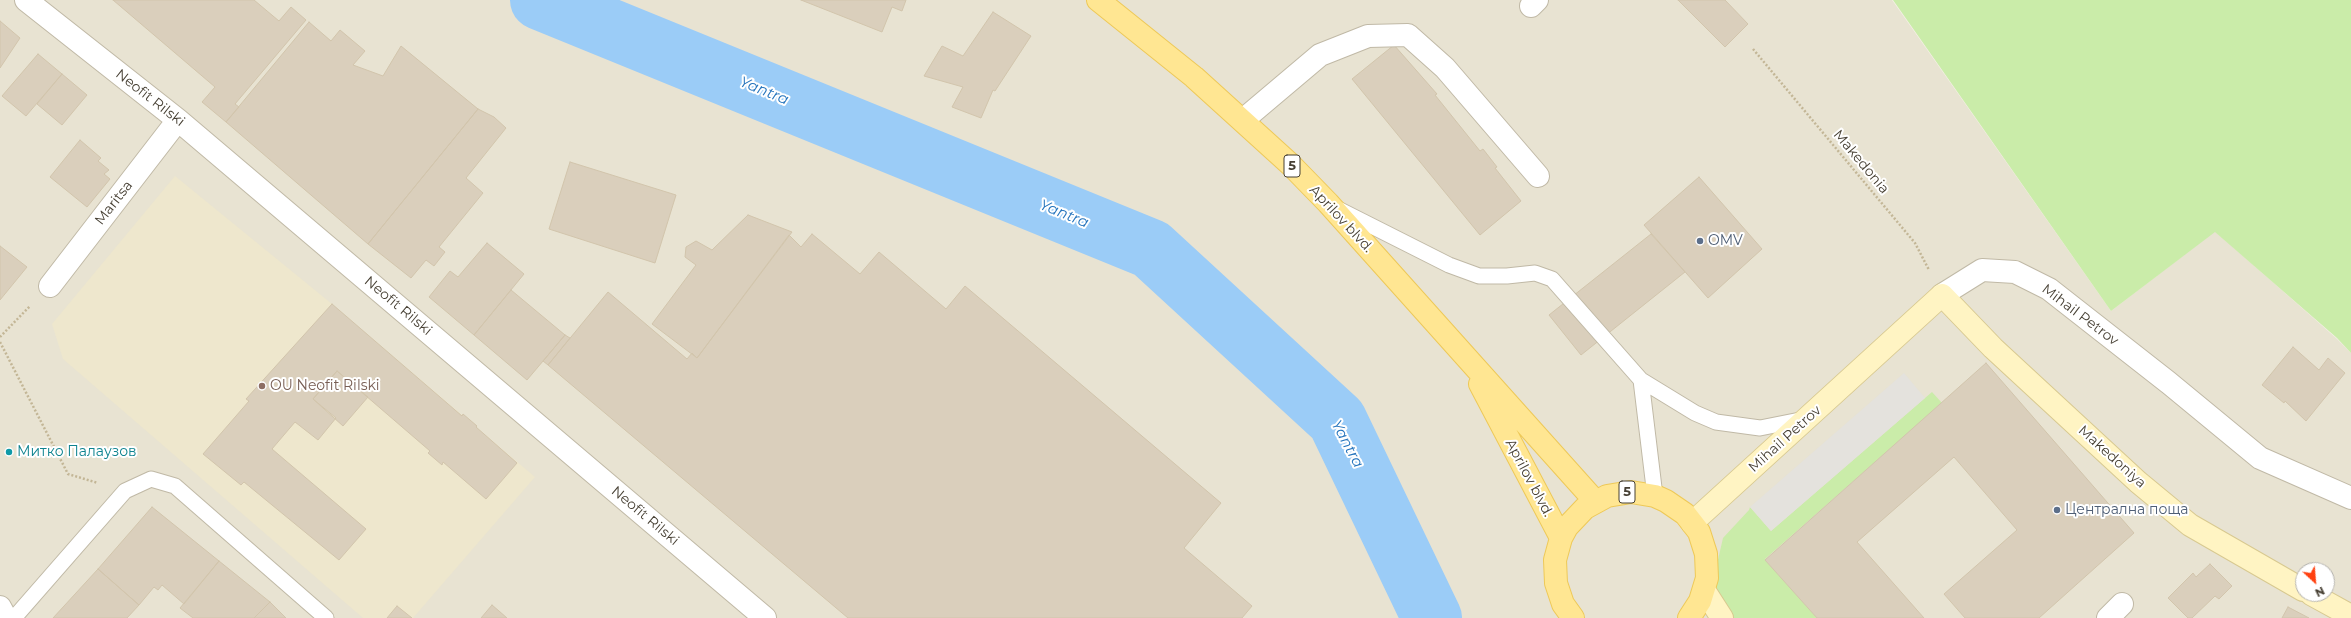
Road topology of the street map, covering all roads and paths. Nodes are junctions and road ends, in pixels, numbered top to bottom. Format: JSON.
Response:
{"nodes":[{"id":1,"x":26,"y":0,"type":"edge"},
{"id":2,"x":1098,"y":0,"type":"edge"},
{"id":3,"x":1753,"y":49,"type":"dead end"},
{"id":4,"x":178,"y":120,"type":"junction"},
{"id":5,"x":1243,"y":120,"type":"junction"},
{"id":6,"x":1538,"y":176,"type":"dead end"},
{"id":7,"x":1328,"y":204,"type":"junction"},
{"id":8,"x":50,"y":286,"type":"joint"},
{"id":9,"x":1942,"y":295,"type":"junction"},
{"id":10,"x":0,"y":337,"type":"edge"},
{"id":11,"x":0,"y":342,"type":"edge"},
{"id":12,"x":1464,"y":355,"type":"junction"},
{"id":13,"x":1641,"y":380,"type":"junction"},
{"id":14,"x":1808,"y":418,"type":"junction"},
{"id":15,"x":68,"y":474,"type":"dead end"},
{"id":16,"x":1655,"y":496,"type":"junction"},
{"id":17,"x":2351,"y":498,"type":"edge"},
{"id":18,"x":1595,"y":501,"type":"junction"},
{"id":19,"x":1692,"y":523,"type":"junction"},
{"id":20,"x":1561,"y":538,"type":"junction"},
{"id":21,"x":2295,"y":585,"type":"edge"},
{"id":22,"x":1704,"y":590,"type":"junction"},
{"id":23,"x":2325,"y":602,"type":"edge"},
{"id":24,"x":0,"y":607,"type":"edge"},
{"id":25,"x":2351,"y":616,"type":"edge"},
{"id":26,"x":6,"y":618,"type":"edge"},
{"id":27,"x":14,"y":618,"type":"edge"},
{"id":28,"x":326,"y":618,"type":"edge"},
{"id":29,"x":765,"y":618,"type":"edge"},
{"id":30,"x":1573,"y":618,"type":"edge"},
{"id":31,"x":1689,"y":618,"type":"edge"},
{"id":32,"x":1722,"y":618,"type":"edge"}],
"edges":[{"from":1,"to":4,"type":"street","name":"Neofit Rilski"},
{"from":2,"to":5,"type":"main road","name":"Aprilov blvd.","number":"5"},
{"from":3,"to":9,"type":"path","name":"Makedonia"},
{"from":4,"to":8,"type":"street","name":"Maritsa"},
{"from":4,"to":29,"type":"street","name":"Neofit Rilski"},
{"from":5,"to":6,"type":"street"},
{"from":5,"to":7,"type":"main road","name":"Aprilov blvd.","number":"5"},
{"from":7,"to":12,"type":"main road","name":"Aprilov blvd.","number":"5"},
{"from":7,"to":13,"type":"lane"},
{"from":8,"to":10,"type":"path"},
{"from":9,"to":14,"type":"main road","name":"Mihail Petrov"},
{"from":9,"to":17,"type":"street","name":"Mihail Petrov"},
{"from":9,"to":21,"type":"main road","name":"Makedoniya"},
{"from":11,"to":15,"type":"path"},
{"from":12,"to":18,"type":"main road","name":"Aprilov blvd.","number":"5"},
{"from":12,"to":20,"type":"main road","name":"Aprilov blvd.","number":"5"},
{"from":13,"to":14,"type":"lane"},
{"from":13,"to":16,"type":"lane"},
{"from":14,"to":19,"type":"main road","name":"Mihail Petrov"},
{"from":16,"to":18,"type":"main road","number":"5"},
{"from":16,"to":19,"type":"main road","number":"5"},
{"from":18,"to":20,"type":"main road","number":"5"},
{"from":19,"to":22,"type":"main road","number":"5"},
{"from":20,"to":30,"type":"main road","number":"5"},
{"from":22,"to":31,"type":"main road","number":"5"},
{"from":22,"to":32,"type":"main road"},
{"from":23,"to":25,"type":"main road"},
{"from":24,"to":26,"type":"street"},
{"from":27,"to":28,"type":"lane"}]}
